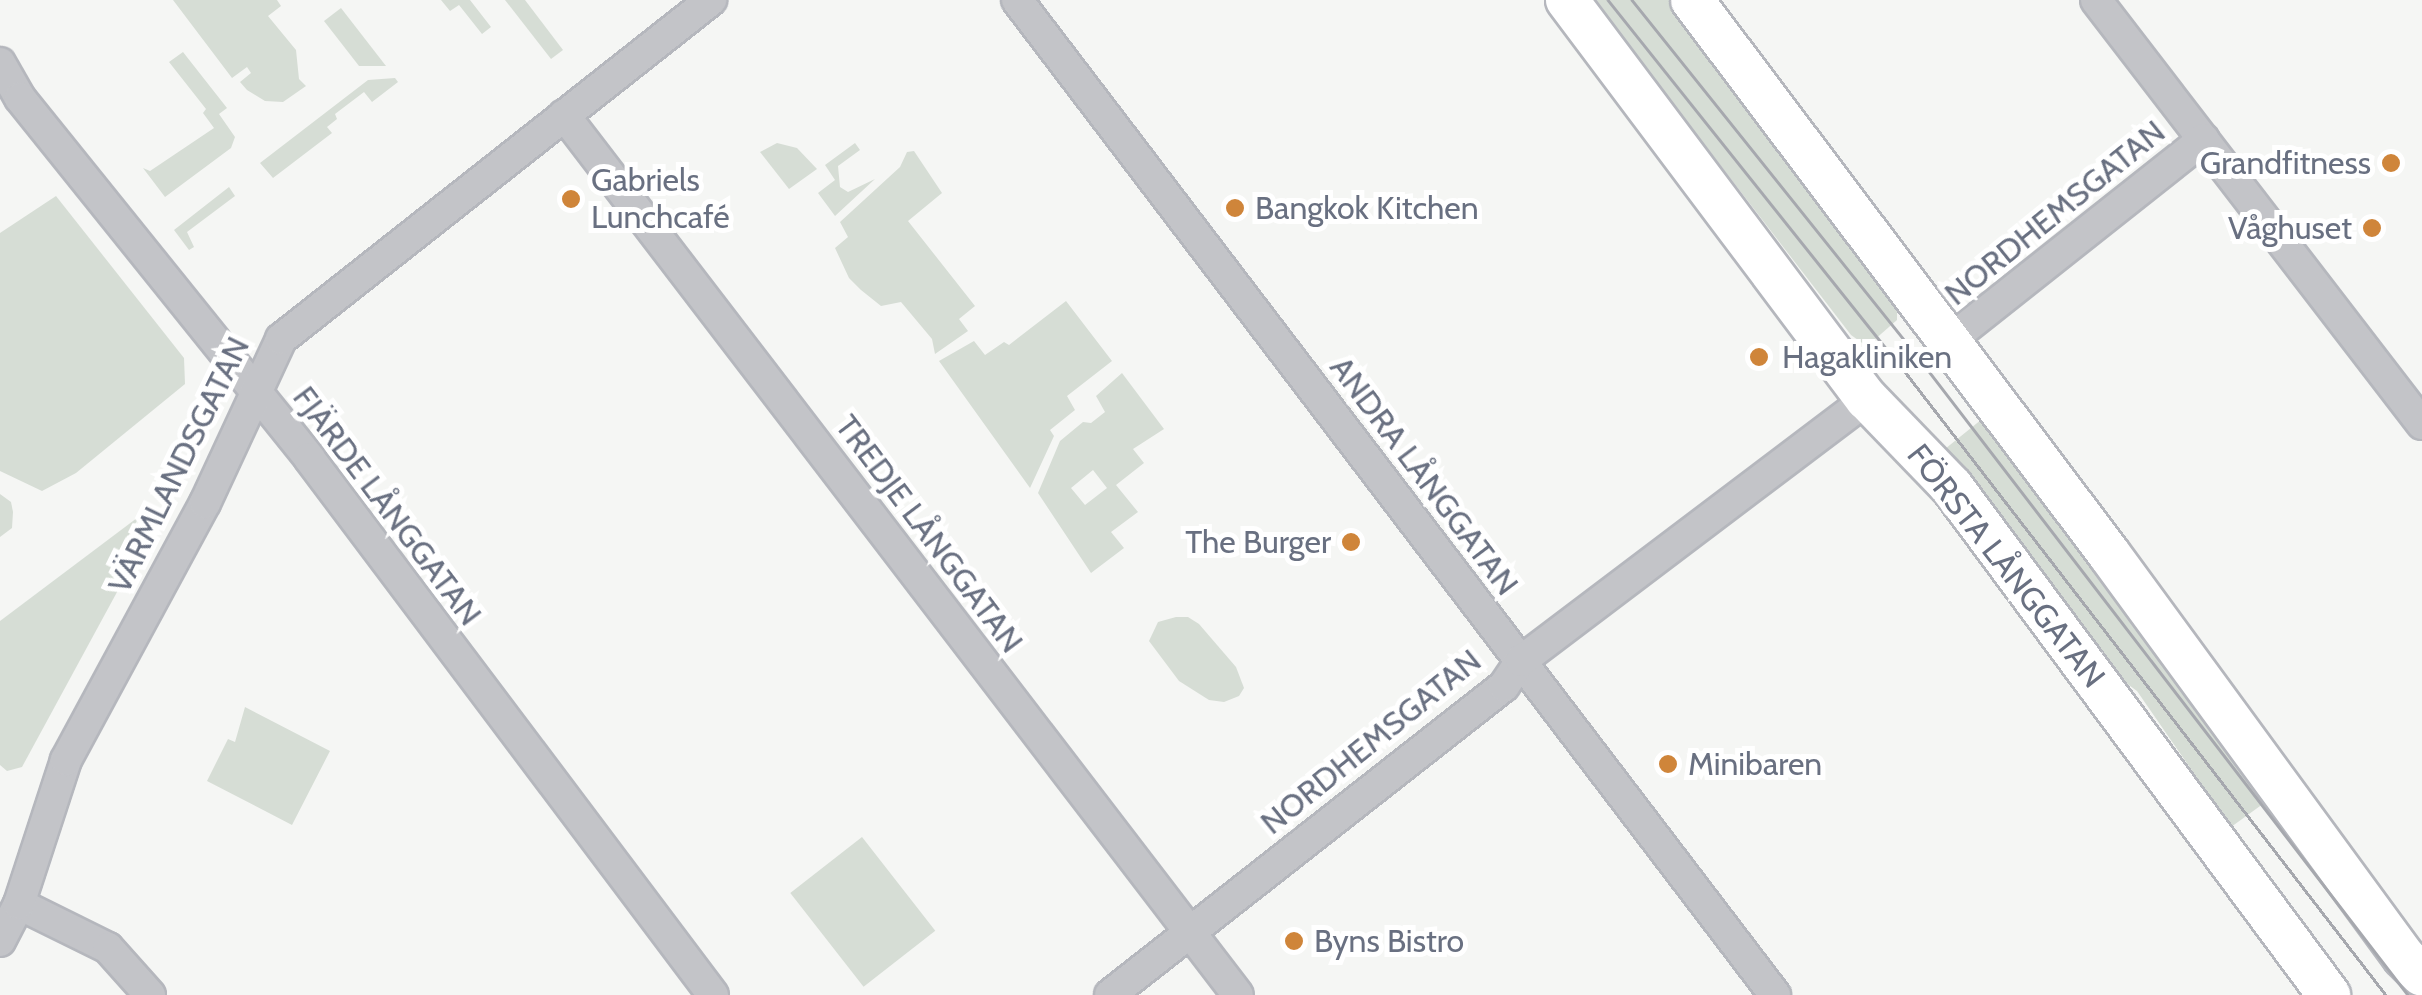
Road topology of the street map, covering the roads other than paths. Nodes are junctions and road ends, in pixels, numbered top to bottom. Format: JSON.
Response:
{"nodes":[{"id":1,"x":712,"y":0,"type":"edge"},
{"id":2,"x":1017,"y":0,"type":"edge"},
{"id":3,"x":1566,"y":0,"type":"edge"},
{"id":4,"x":1692,"y":0,"type":"edge"},
{"id":5,"x":2096,"y":0,"type":"edge"},
{"id":6,"x":0,"y":63,"type":"edge"},
{"id":7,"x":564,"y":115,"type":"junction"},
{"id":8,"x":2204,"y":138,"type":"junction"},
{"id":9,"x":1949,"y":341,"type":"junction"},
{"id":10,"x":256,"y":391,"type":"junction"},
{"id":11,"x":1866,"y":399,"type":"junction"},
{"id":12,"x":2422,"y":424,"type":"edge"},
{"id":13,"x":1520,"y":661,"type":"junction"},
{"id":14,"x":19,"y":904,"type":"junction"},
{"id":15,"x":1188,"y":932,"type":"junction"},
{"id":16,"x":0,"y":941,"type":"edge"},
{"id":17,"x":2422,"y":975,"type":"edge"},
{"id":18,"x":150,"y":995,"type":"edge"},
{"id":19,"x":714,"y":995,"type":"edge"},
{"id":20,"x":1110,"y":995,"type":"edge"},
{"id":21,"x":1238,"y":995,"type":"edge"},
{"id":22,"x":1775,"y":995,"type":"edge"},
{"id":23,"x":2329,"y":995,"type":"edge"}],
"edges":[{"from":1,"to":7,"type":"street","name":"VÄRMLANDSGATAN"},
{"from":2,"to":13,"type":"street","name":"ANDRA LÅNGGATAN"},
{"from":3,"to":11,"type":"street","name":"FÖRSTA LÅNGGATAN"},
{"from":4,"to":9,"type":"street"},
{"from":5,"to":8,"type":"street"},
{"from":6,"to":10,"type":"street","name":"FJÄRDE LÅNGGATAN"},
{"from":7,"to":10,"type":"street","name":"VÄRMLANDSGATAN"},
{"from":7,"to":15,"type":"street","name":"TREDJE LÅNGGATAN"},
{"from":8,"to":9,"type":"street","name":"NORDHEMSGATAN"},
{"from":8,"to":12,"type":"street"},
{"from":9,"to":17,"type":"street"},
{"from":10,"to":14,"type":"street","name":"VÄRMLANDSGATAN"},
{"from":10,"to":19,"type":"street","name":"FJÄRDE LÅNGGATAN"},
{"from":11,"to":13,"type":"street","name":"NORDHEMSGATAN"},
{"from":11,"to":23,"type":"street","name":"FÖRSTA LÅNGGATAN"},
{"from":13,"to":15,"type":"street","name":"NORDHEMSGATAN"},
{"from":13,"to":22,"type":"street","name":"ANDRA LÅNGGATAN"},
{"from":14,"to":16,"type":"street","name":"VÄRMLANDSGATAN"},
{"from":14,"to":18,"type":"street"},
{"from":15,"to":20,"type":"street","name":"NORDHEMSGATAN"},
{"from":15,"to":21,"type":"street","name":"TREDJE LÅNGGATAN"}]}
